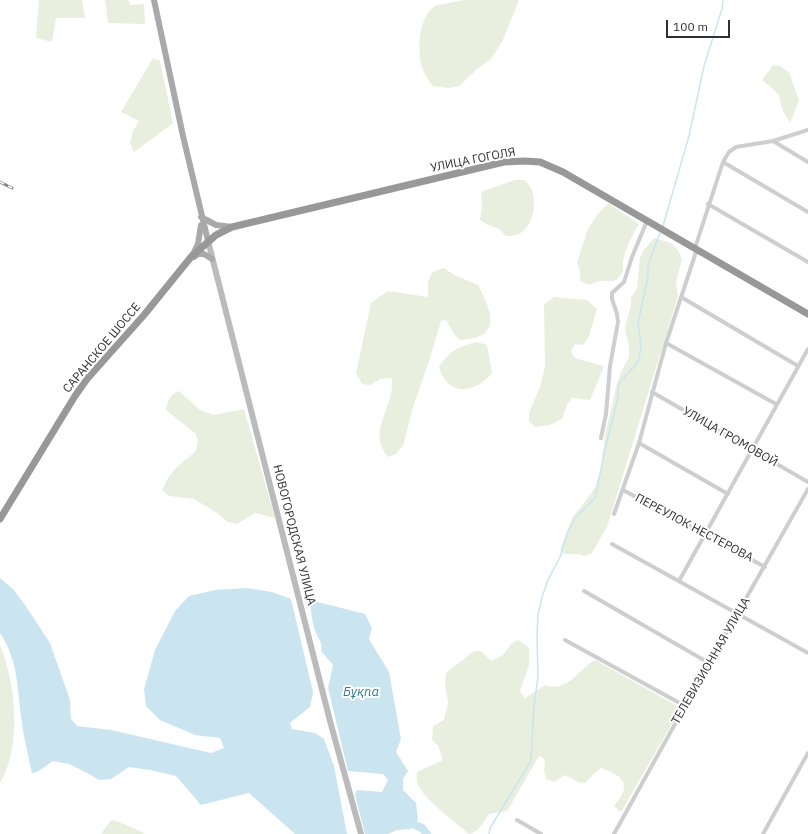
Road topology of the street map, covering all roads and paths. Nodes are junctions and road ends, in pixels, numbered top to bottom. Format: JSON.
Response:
{"nodes":[{"id":1,"x":154,"y":0,"type":"edge"},
{"id":2,"x":808,"y":130,"type":"edge"},
{"id":3,"x":773,"y":141,"type":"junction"},
{"id":4,"x":723,"y":162,"type":"junction"},
{"id":5,"x":808,"y":162,"type":"edge"},
{"id":6,"x":708,"y":204,"type":"junction"},
{"id":7,"x":808,"y":212,"type":"edge"},
{"id":8,"x":201,"y":217,"type":"junction"},
{"id":9,"x":647,"y":221,"type":"junction"},
{"id":10,"x":232,"y":227,"type":"junction"},
{"id":11,"x":208,"y":241,"type":"junction"},
{"id":12,"x":696,"y":249,"type":"junction"},
{"id":13,"x":190,"y":257,"type":"junction"},
{"id":14,"x":212,"y":259,"type":"junction"},
{"id":15,"x":808,"y":262,"type":"edge"},
{"id":16,"x":185,"y":264,"type":"junction"},
{"id":17,"x":681,"y":297,"type":"junction"},
{"id":18,"x":808,"y":314,"type":"edge"},
{"id":19,"x":666,"y":343,"type":"junction"},
{"id":20,"x":808,"y":349,"type":"edge"},
{"id":21,"x":798,"y":366,"type":"junction"},
{"id":22,"x":652,"y":392,"type":"junction"},
{"id":23,"x":776,"y":404,"type":"junction"},
{"id":24,"x":601,"y":438,"type":"dead end"},
{"id":25,"x":639,"y":443,"type":"junction"},
{"id":26,"x":751,"y":450,"type":"junction"},
{"id":27,"x":808,"y":482,"type":"edge"},
{"id":28,"x":808,"y":489,"type":"edge"},
{"id":29,"x":623,"y":490,"type":"junction"},
{"id":30,"x":728,"y":494,"type":"junction"},
{"id":31,"x":614,"y":514,"type":"dead end"},
{"id":32,"x":0,"y":519,"type":"edge"},
{"id":33,"x":705,"y":535,"type":"junction"},
{"id":34,"x":612,"y":544,"type":"dead end"},
{"id":35,"x":765,"y":567,"type":"junction"},
{"id":36,"x":679,"y":581,"type":"junction"},
{"id":37,"x":584,"y":591,"type":"dead end"},
{"id":38,"x":736,"y":614,"type":"junction"},
{"id":39,"x":565,"y":640,"type":"dead end"},
{"id":40,"x":808,"y":653,"type":"edge"},
{"id":41,"x":709,"y":663,"type":"junction"},
{"id":42,"x":684,"y":706,"type":"junction"},
{"id":43,"x":808,"y":753,"type":"edge"},
{"id":44,"x":516,"y":820,"type":"dead end"},
{"id":45,"x":361,"y":834,"type":"edge"},
{"id":46,"x":541,"y":834,"type":"edge"},
{"id":47,"x":614,"y":834,"type":"edge"},
{"id":48,"x":763,"y":834,"type":"edge"}],
"edges":[{"from":1,"to":8,"type":"main road"},
{"from":2,"to":3,"type":"street"},
{"from":3,"to":4,"type":"street"},
{"from":3,"to":5,"type":"street"},
{"from":4,"to":6,"type":"street"},
{"from":4,"to":7,"type":"street"},
{"from":6,"to":12,"type":"street"},
{"from":6,"to":15,"type":"street"},
{"from":8,"to":10,"type":"main road"},
{"from":8,"to":11,"type":"main road"},
{"from":8,"to":13,"type":"main road"},
{"from":9,"to":10,"type":"highway","name":"УЛИЦА ГОГОЛЯ"},
{"from":9,"to":12,"type":"highway","name":"УЛИЦА ГОГОЛЯ"},
{"from":9,"to":24,"type":"street"},
{"from":10,"to":11,"type":"highway","name":"УЛИЦА ГОГОЛЯ"},
{"from":11,"to":13,"type":"highway","name":"САРАНСКОЕ ШОССЕ"},
{"from":11,"to":14,"type":"street","name":"НОВОГОРОДСКАЯ УЛИЦА"},
{"from":12,"to":17,"type":"street"},
{"from":12,"to":18,"type":"highway","name":"УЛИЦА ГОГОЛЯ"},
{"from":13,"to":16,"type":"highway","name":"САРАНСКОЕ ШОССЕ"},
{"from":14,"to":16,"type":"main road"},
{"from":14,"to":45,"type":"street","name":"НОВОГОРОДСКАЯ УЛИЦА"},
{"from":16,"to":32,"type":"highway","name":"САРАНСКОЕ ШОССЕ"},
{"from":17,"to":19,"type":"street"},
{"from":17,"to":21,"type":"street"},
{"from":19,"to":22,"type":"street"},
{"from":19,"to":23,"type":"street"},
{"from":20,"to":21,"type":"street"},
{"from":21,"to":23,"type":"street"},
{"from":22,"to":25,"type":"street"},
{"from":22,"to":26,"type":"street","name":"УЛИЦА ГРОМОВОЙ"},
{"from":23,"to":26,"type":"street"},
{"from":25,"to":29,"type":"street"},
{"from":25,"to":30,"type":"street"},
{"from":26,"to":27,"type":"street","name":"УЛИЦА ГРОМОВОЙ"},
{"from":26,"to":30,"type":"street"},
{"from":28,"to":35,"type":"street","name":"ТЕЛЕВИЗИОННАЯ УЛИЦА"},
{"from":29,"to":31,"type":"street"},
{"from":29,"to":33,"type":"street","name":"ПЕРЕУЛОК НЕСТЕРОВА"},
{"from":30,"to":33,"type":"street"},
{"from":33,"to":35,"type":"street","name":"ПЕРЕУЛОК НЕСТЕРОВА"},
{"from":33,"to":36,"type":"street"},
{"from":34,"to":36,"type":"street"},
{"from":35,"to":38,"type":"street","name":"ТЕЛЕВИЗИОННАЯ УЛИЦА"},
{"from":36,"to":38,"type":"street"},
{"from":37,"to":41,"type":"street"},
{"from":38,"to":40,"type":"street"},
{"from":38,"to":41,"type":"street","name":"ТЕЛЕВИЗИОННАЯ УЛИЦА"},
{"from":39,"to":42,"type":"street"},
{"from":41,"to":42,"type":"street","name":"ТЕЛЕВИЗИОННАЯ УЛИЦА"},
{"from":42,"to":47,"type":"street","name":"ТЕЛЕВИЗИОННАЯ УЛИЦА"},
{"from":43,"to":48,"type":"street"},
{"from":44,"to":46,"type":"street"}]}
